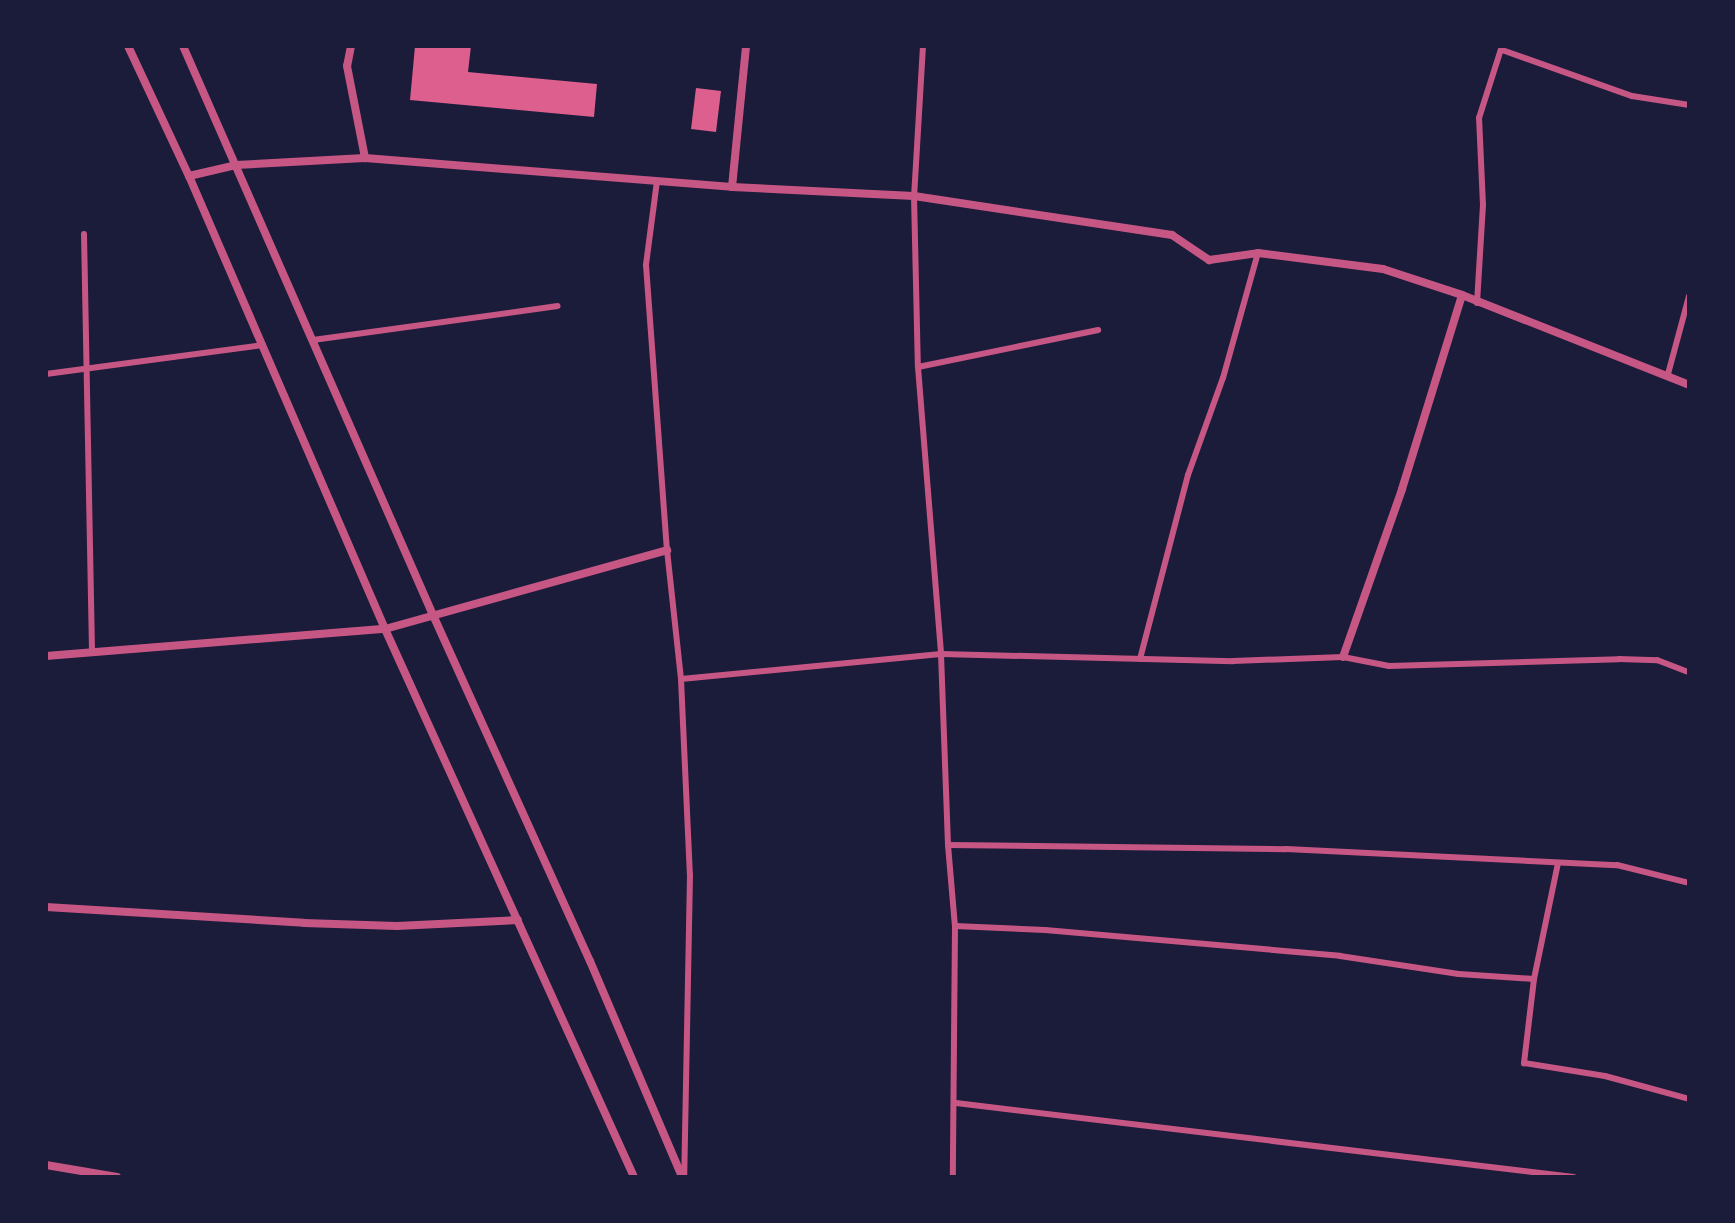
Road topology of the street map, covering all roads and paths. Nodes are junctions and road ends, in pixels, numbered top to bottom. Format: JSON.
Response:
{"nodes":[{"id":1,"x":128,"y":46,"type":"edge"},
{"id":2,"x":183,"y":46,"type":"edge"},
{"id":3,"x":351,"y":46,"type":"edge"},
{"id":4,"x":746,"y":46,"type":"edge"},
{"id":5,"x":923,"y":46,"type":"edge"},
{"id":6,"x":1502,"y":48,"type":"edge"},
{"id":7,"x":1689,"y":105,"type":"edge"},
{"id":8,"x":365,"y":158,"type":"junction"},
{"id":9,"x":236,"y":165,"type":"junction"},
{"id":10,"x":189,"y":176,"type":"junction"},
{"id":11,"x":657,"y":181,"type":"junction"},
{"id":12,"x":732,"y":187,"type":"junction"},
{"id":13,"x":914,"y":196,"type":"junction"},
{"id":14,"x":84,"y":234,"type":"dead end"},
{"id":15,"x":1258,"y":253,"type":"junction"},
{"id":16,"x":1462,"y":295,"type":"junction"},
{"id":17,"x":1689,"y":296,"type":"edge"},
{"id":18,"x":1477,"y":303,"type":"junction"},
{"id":19,"x":558,"y":306,"type":"dead end"},
{"id":20,"x":1098,"y":330,"type":"dead end"},
{"id":21,"x":313,"y":340,"type":"junction"},
{"id":22,"x":263,"y":345,"type":"junction"},
{"id":23,"x":86,"y":367,"type":"junction"},
{"id":24,"x":918,"y":367,"type":"junction"},
{"id":25,"x":46,"y":374,"type":"edge"},
{"id":26,"x":1668,"y":374,"type":"junction"},
{"id":27,"x":1689,"y":385,"type":"edge"},
{"id":28,"x":667,"y":550,"type":"junction"},
{"id":29,"x":433,"y":615,"type":"junction"},
{"id":30,"x":385,"y":629,"type":"junction"},
{"id":31,"x":92,"y":650,"type":"junction"},
{"id":32,"x":941,"y":654,"type":"junction"},
{"id":33,"x":46,"y":656,"type":"edge"},
{"id":34,"x":1343,"y":657,"type":"junction"},
{"id":35,"x":1140,"y":659,"type":"junction"},
{"id":36,"x":1689,"y":672,"type":"edge"},
{"id":37,"x":681,"y":679,"type":"junction"},
{"id":38,"x":948,"y":845,"type":"junction"},
{"id":39,"x":1558,"y":863,"type":"junction"},
{"id":40,"x":1689,"y":883,"type":"edge"},
{"id":41,"x":46,"y":907,"type":"edge"},
{"id":42,"x":518,"y":920,"type":"junction"},
{"id":43,"x":955,"y":926,"type":"junction"},
{"id":44,"x":1534,"y":979,"type":"junction"},
{"id":45,"x":1689,"y":1099,"type":"edge"},
{"id":46,"x":956,"y":1103,"type":"junction"},
{"id":47,"x":46,"y":1165,"type":"edge"},
{"id":48,"x":117,"y":1177,"type":"edge"},
{"id":49,"x":634,"y":1177,"type":"edge"},
{"id":50,"x":683,"y":1177,"type":"edge"},
{"id":51,"x":953,"y":1177,"type":"edge"},
{"id":52,"x":1574,"y":1177,"type":"edge"}],
"edges":[{"from":1,"to":10,"type":"street"},
{"from":2,"to":9,"type":"street"},
{"from":3,"to":8,"type":"street"},
{"from":4,"to":12,"type":"street"},
{"from":5,"to":13,"type":"lane"},
{"from":6,"to":7,"type":"lane"},
{"from":6,"to":18,"type":"lane"},
{"from":8,"to":9,"type":"street"},
{"from":8,"to":11,"type":"street"},
{"from":9,"to":10,"type":"street"},
{"from":9,"to":21,"type":"street"},
{"from":10,"to":22,"type":"street"},
{"from":11,"to":12,"type":"street"},
{"from":11,"to":28,"type":"lane"},
{"from":12,"to":13,"type":"street"},
{"from":13,"to":15,"type":"street"},
{"from":13,"to":24,"type":"lane"},
{"from":14,"to":23,"type":"lane"},
{"from":15,"to":16,"type":"street"},
{"from":15,"to":35,"type":"lane"},
{"from":16,"to":18,"type":"street"},
{"from":16,"to":34,"type":"street"},
{"from":17,"to":26,"type":"lane"},
{"from":18,"to":26,"type":"street"},
{"from":19,"to":21,"type":"lane"},
{"from":20,"to":24,"type":"lane"},
{"from":21,"to":29,"type":"street"},
{"from":22,"to":23,"type":"lane"},
{"from":22,"to":30,"type":"street"},
{"from":23,"to":25,"type":"lane"},
{"from":23,"to":31,"type":"lane"},
{"from":24,"to":32,"type":"lane"},
{"from":26,"to":27,"type":"street"},
{"from":28,"to":29,"type":"street"},
{"from":28,"to":37,"type":"lane"},
{"from":29,"to":30,"type":"street"},
{"from":29,"to":50,"type":"street"},
{"from":30,"to":31,"type":"street"},
{"from":30,"to":42,"type":"street"},
{"from":31,"to":33,"type":"street"},
{"from":32,"to":35,"type":"lane"},
{"from":32,"to":37,"type":"lane"},
{"from":32,"to":38,"type":"lane"},
{"from":34,"to":35,"type":"lane"},
{"from":34,"to":36,"type":"lane"},
{"from":37,"to":50,"type":"lane"},
{"from":38,"to":39,"type":"lane"},
{"from":38,"to":43,"type":"lane"},
{"from":39,"to":40,"type":"lane"},
{"from":39,"to":44,"type":"lane"},
{"from":41,"to":42,"type":"street"},
{"from":42,"to":49,"type":"street"},
{"from":43,"to":44,"type":"lane"},
{"from":43,"to":46,"type":"lane"},
{"from":44,"to":45,"type":"lane"},
{"from":46,"to":51,"type":"lane"},
{"from":46,"to":52,"type":"lane"},
{"from":47,"to":48,"type":"street"}]}
